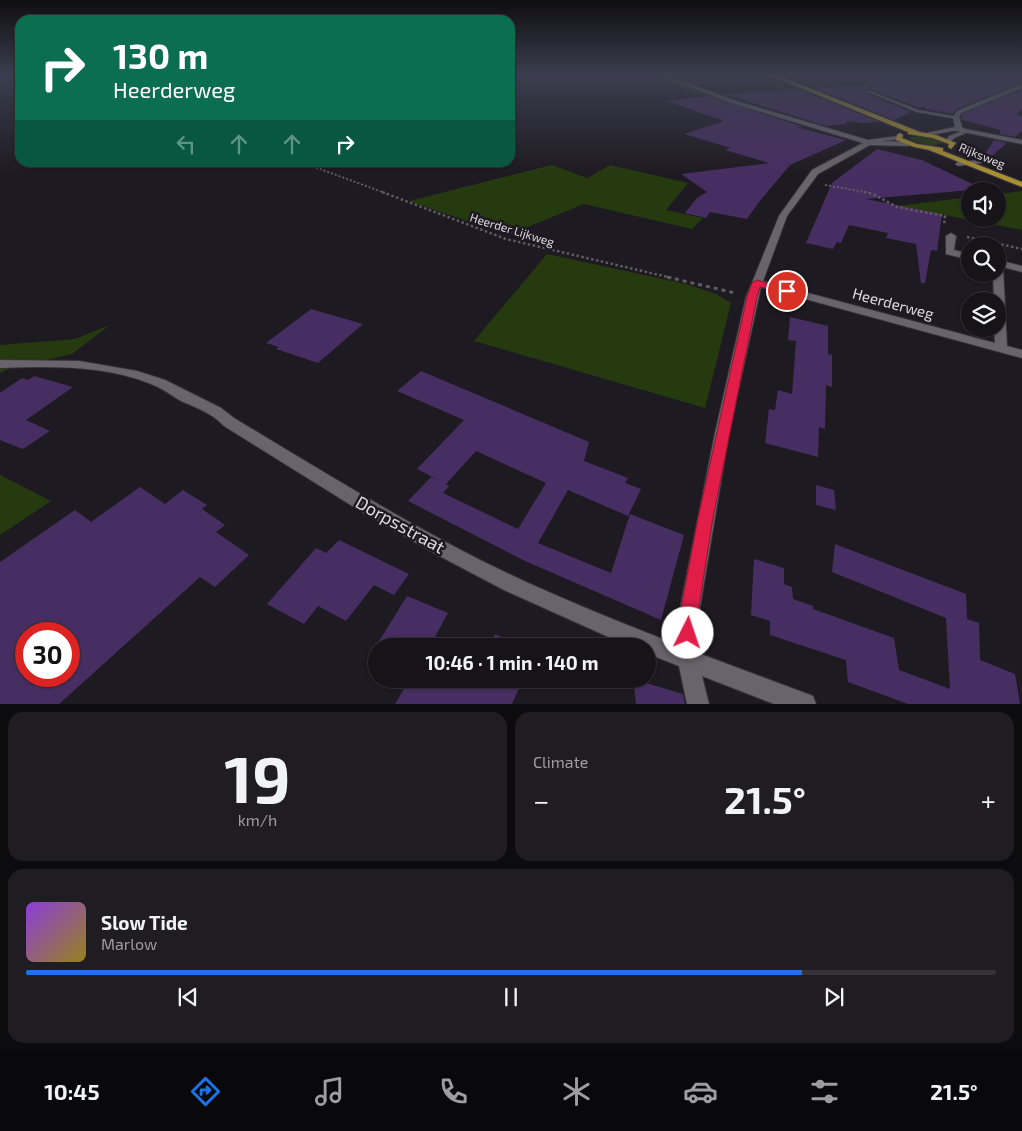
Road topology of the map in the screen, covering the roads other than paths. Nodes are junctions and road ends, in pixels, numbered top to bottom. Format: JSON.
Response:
{"nodes":[{"id":1,"x":754,"y":108,"type":"edge"},
{"id":2,"x":843,"y":108,"type":"edge"},
{"id":3,"x":852,"y":108,"type":"edge"},
{"id":4,"x":913,"y":108,"type":"edge"},
{"id":5,"x":968,"y":108,"type":"edge"},
{"id":6,"x":956,"y":116,"type":"junction"},
{"id":7,"x":960,"y":130,"type":"junction"},
{"id":8,"x":921,"y":134,"type":"junction"},
{"id":9,"x":899,"y":136,"type":"junction"},
{"id":10,"x":1022,"y":142,"type":"edge"},
{"id":11,"x":871,"y":143,"type":"junction"},
{"id":12,"x":908,"y":144,"type":"junction"},
{"id":13,"x":950,"y":144,"type":"junction"},
{"id":14,"x":932,"y":149,"type":"junction"},
{"id":15,"x":980,"y":162,"type":"junction"},
{"id":16,"x":969,"y":163,"type":"junction"},
{"id":17,"x":958,"y":164,"type":"dead end"},
{"id":18,"x":1022,"y":180,"type":"edge"},
{"id":19,"x":1022,"y":185,"type":"edge"},
{"id":20,"x":951,"y":235,"type":"road end"},
{"id":21,"x":961,"y":255,"type":"edge"},
{"id":22,"x":1006,"y":265,"type":"edge"},
{"id":23,"x":1022,"y":269,"type":"edge"},
{"id":24,"x":999,"y":282,"type":"edge"},
{"id":25,"x":757,"y":283,"type":"junction"},
{"id":26,"x":1001,"y":348,"type":"junction"},
{"id":27,"x":1022,"y":354,"type":"edge"},
{"id":28,"x":0,"y":364,"type":"edge"},
{"id":29,"x":688,"y":661,"type":"junction"},
{"id":30,"x":698,"y":704,"type":"edge"},
{"id":31,"x":805,"y":704,"type":"edge"}],
"edges":[{"from":1,"to":11,"type":"street"},
{"from":2,"to":9,"type":"main road"},
{"from":3,"to":8,"type":"main road"},
{"from":4,"to":6,"type":"lane"},
{"from":5,"to":6,"type":"street"},
{"from":6,"to":7,"type":"street"},
{"from":7,"to":8,"type":"street"},
{"from":7,"to":10,"type":"street"},
{"from":7,"to":13,"type":"street"},
{"from":8,"to":9,"type":"main road"},
{"from":8,"to":13,"type":"main road","name":"Rijksweg"},
{"from":9,"to":11,"type":"street"},
{"from":9,"to":12,"type":"main road"},
{"from":11,"to":12,"type":"street"},
{"from":11,"to":25,"type":"street"},
{"from":12,"to":14,"type":"main road"},
{"from":13,"to":14,"type":"main road"},
{"from":13,"to":15,"type":"main road","name":"Rijksweg"},
{"from":14,"to":16,"type":"main road","name":"Rijksweg"},
{"from":15,"to":16,"type":"lane"},
{"from":15,"to":18,"type":"main road","name":"Rijksweg"},
{"from":16,"to":17,"type":"lane"},
{"from":16,"to":19,"type":"main road","name":"Rijksweg"},
{"from":20,"to":21,"type":"street"},
{"from":22,"to":23,"type":"street"},
{"from":24,"to":26,"type":"street"},
{"from":25,"to":26,"type":"street","name":"Heerderweg"},
{"from":25,"to":29,"type":"street"},
{"from":26,"to":27,"type":"street","name":"Heerderweg"},
{"from":28,"to":29,"type":"street","name":"Dorpsstraat"},
{"from":29,"to":30,"type":"street"},
{"from":29,"to":31,"type":"street","name":"Dorpsstraat"}]}
